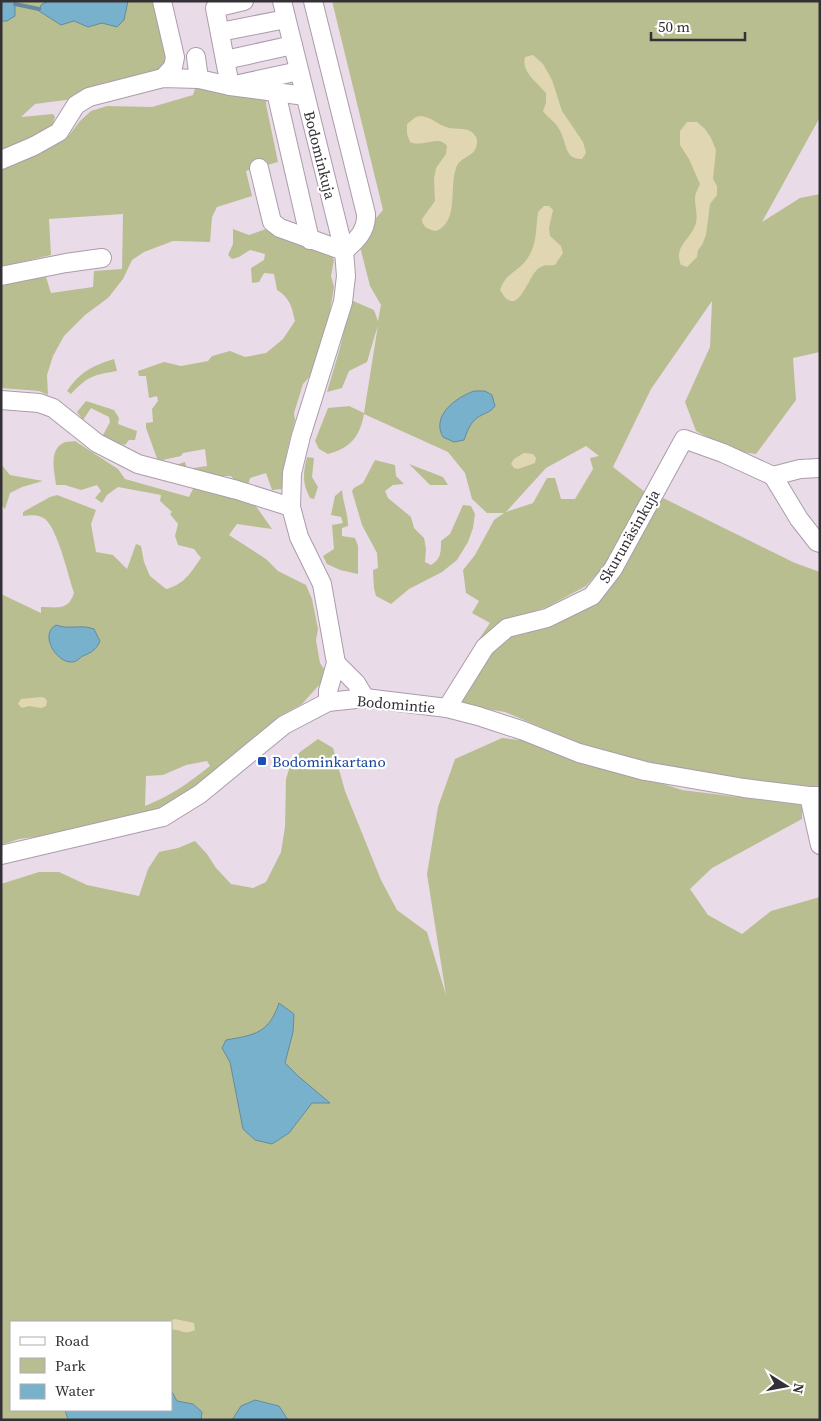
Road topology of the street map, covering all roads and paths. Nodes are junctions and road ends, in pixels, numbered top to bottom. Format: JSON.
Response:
{"nodes":[{"id":1,"x":162,"y":1,"type":"edge"},
{"id":2,"x":244,"y":1,"type":"edge"},
{"id":3,"x":282,"y":1,"type":"edge"},
{"id":4,"x":314,"y":1,"type":"edge"},
{"id":5,"x":286,"y":19,"type":"junction"},
{"id":6,"x":220,"y":32,"type":"junction"},
{"id":7,"x":292,"y":45,"type":"junction"},
{"id":8,"x":196,"y":57,"type":"dead end"},
{"id":9,"x":225,"y":60,"type":"junction"},
{"id":10,"x":299,"y":71,"type":"junction"},
{"id":11,"x":163,"y":78,"type":"junction"},
{"id":12,"x":199,"y":79,"type":"junction"},
{"id":13,"x":230,"y":86,"type":"junction"},
{"id":14,"x":276,"y":92,"type":"junction"},
{"id":15,"x":305,"y":96,"type":"junction"},
{"id":16,"x":1,"y":160,"type":"edge"},
{"id":17,"x":259,"y":168,"type":"dead end"},
{"id":18,"x":310,"y":240,"type":"junction"},
{"id":19,"x":344,"y":251,"type":"junction"},
{"id":20,"x":102,"y":258,"type":"dead end"},
{"id":21,"x":1,"y":276,"type":"edge"},
{"id":22,"x":1,"y":400,"type":"edge"},
{"id":23,"x":820,"y":468,"type":"edge"},
{"id":24,"x":773,"y":476,"type":"junction"},
{"id":25,"x":291,"y":507,"type":"junction"},
{"id":26,"x":820,"y":543,"type":"edge"},
{"id":27,"x":336,"y":663,"type":"junction"},
{"id":28,"x":365,"y":698,"type":"junction"},
{"id":29,"x":328,"y":702,"type":"junction"},
{"id":30,"x":447,"y":708,"type":"junction"},
{"id":31,"x":814,"y":796,"type":"edge"},
{"id":32,"x":820,"y":845,"type":"edge"},
{"id":33,"x":1,"y":855,"type":"edge"}],
"edges":[{"from":1,"to":11,"type":"street"},
{"from":2,"to":6,"type":"street"},
{"from":3,"to":5,"type":"street"},
{"from":4,"to":19,"type":"street"},
{"from":5,"to":6,"type":"street"},
{"from":5,"to":7,"type":"street"},
{"from":6,"to":9,"type":"street"},
{"from":7,"to":9,"type":"street"},
{"from":7,"to":10,"type":"street"},
{"from":8,"to":12,"type":"street"},
{"from":9,"to":13,"type":"street"},
{"from":10,"to":13,"type":"street"},
{"from":10,"to":15,"type":"street"},
{"from":11,"to":12,"type":"street","name":"Bodominkuja"},
{"from":11,"to":16,"type":"street","name":"Bodominkuja"},
{"from":12,"to":13,"type":"street","name":"Bodominkuja"},
{"from":13,"to":14,"type":"street","name":"Bodominkuja"},
{"from":14,"to":15,"type":"street","name":"Bodominkuja"},
{"from":14,"to":18,"type":"street"},
{"from":15,"to":19,"type":"street","name":"Bodominkuja"},
{"from":17,"to":18,"type":"street"},
{"from":18,"to":19,"type":"street"},
{"from":19,"to":25,"type":"street","name":"Bodominkuja"},
{"from":20,"to":21,"type":"street"},
{"from":22,"to":25,"type":"street"},
{"from":23,"to":24,"type":"street"},
{"from":24,"to":26,"type":"street"},
{"from":24,"to":30,"type":"street","name":"Skurunäsinkuja"},
{"from":25,"to":27,"type":"street","name":"Bodominkuja"},
{"from":27,"to":28,"type":"street"},
{"from":27,"to":29,"type":"street","name":"Bodominkuja"},
{"from":28,"to":29,"type":"street","name":"Bodomintie"},
{"from":28,"to":30,"type":"street","name":"Bodomintie"},
{"from":29,"to":33,"type":"street","name":"Bodomintie"},
{"from":30,"to":31,"type":"street","name":"Bodomintie"},
{"from":31,"to":32,"type":"street"}]}
